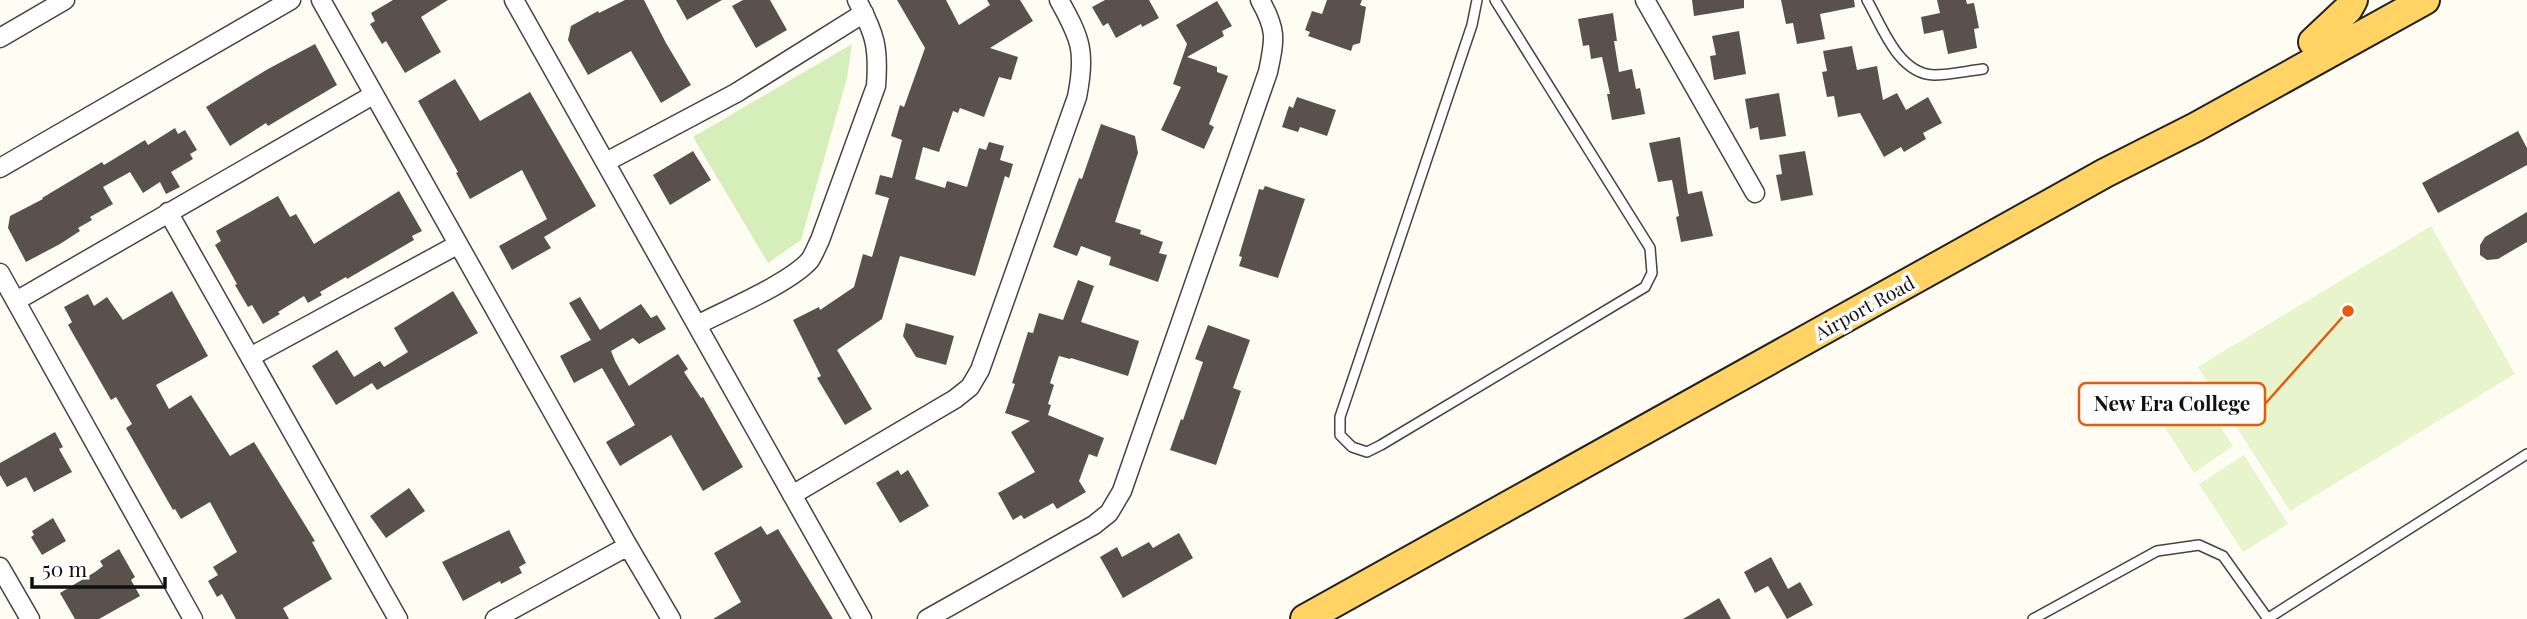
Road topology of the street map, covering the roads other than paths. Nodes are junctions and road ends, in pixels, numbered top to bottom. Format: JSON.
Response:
{"nodes":[{"id":1,"x":65,"y":0,"type":"edge"},
{"id":2,"x":291,"y":0,"type":"edge"},
{"id":3,"x":321,"y":0,"type":"edge"},
{"id":4,"x":1059,"y":0,"type":"edge"},
{"id":5,"x":1260,"y":0,"type":"edge"},
{"id":6,"x":1477,"y":0,"type":"edge"},
{"id":7,"x":1495,"y":0,"type":"edge"},
{"id":8,"x":1645,"y":0,"type":"edge"},
{"id":9,"x":1867,"y":0,"type":"edge"},
{"id":10,"x":2353,"y":0,"type":"edge"},
{"id":11,"x":2390,"y":0,"type":"edge"},
{"id":12,"x":2426,"y":0,"type":"edge"},
{"id":13,"x":520,"y":2,"type":"edge"},
{"id":14,"x":860,"y":7,"type":"edge"},
{"id":15,"x":0,"y":38,"type":"edge"},
{"id":16,"x":2313,"y":42,"type":"junction"},
{"id":17,"x":1983,"y":69,"type":"dead end"},
{"id":18,"x":373,"y":95,"type":"junction"},
{"id":19,"x":606,"y":162,"type":"junction"},
{"id":20,"x":0,"y":168,"type":"edge"},
{"id":21,"x":2105,"y":173,"type":"junction"},
{"id":22,"x":1755,"y":193,"type":"dead end"},
{"id":23,"x":168,"y":212,"type":"junction"},
{"id":24,"x":457,"y":245,"type":"junction"},
{"id":25,"x":0,"y":273,"type":"edge"},
{"id":26,"x":16,"y":301,"type":"junction"},
{"id":27,"x":696,"y":325,"type":"junction"},
{"id":28,"x":250,"y":357,"type":"junction"},
{"id":29,"x":2527,"y":454,"type":"edge"},
{"id":30,"x":792,"y":495,"type":"junction"},
{"id":31,"x":628,"y":546,"type":"junction"},
{"id":32,"x":0,"y":567,"type":"edge"},
{"id":33,"x":30,"y":619,"type":"edge"},
{"id":34,"x":192,"y":619,"type":"edge"},
{"id":35,"x":398,"y":619,"type":"edge"},
{"id":36,"x":495,"y":619,"type":"edge"},
{"id":37,"x":671,"y":619,"type":"edge"},
{"id":38,"x":862,"y":619,"type":"edge"},
{"id":39,"x":927,"y":619,"type":"edge"},
{"id":40,"x":1305,"y":619,"type":"edge"},
{"id":41,"x":2032,"y":619,"type":"edge"},
{"id":42,"x":2267,"y":619,"type":"edge"}],
"edges":[{"from":1,"to":15,"type":"street"},
{"from":2,"to":20,"type":"street"},
{"from":3,"to":18,"type":"street"},
{"from":4,"to":30,"type":"street"},
{"from":5,"to":39,"type":"street"},
{"from":6,"to":7,"type":"lane"},
{"from":8,"to":22,"type":"street"},
{"from":9,"to":17,"type":"lane"},
{"from":10,"to":16,"type":"main road"},
{"from":11,"to":16,"type":"main road"},
{"from":12,"to":21,"type":"main road","name":"Airport Road"},
{"from":13,"to":19,"type":"street"},
{"from":14,"to":19,"type":"street"},
{"from":14,"to":27,"type":"street"},
{"from":16,"to":21,"type":"main road"},
{"from":18,"to":23,"type":"street"},
{"from":18,"to":24,"type":"street"},
{"from":19,"to":27,"type":"street"},
{"from":21,"to":40,"type":"main road","name":"Airport Road"},
{"from":23,"to":26,"type":"street"},
{"from":23,"to":28,"type":"street"},
{"from":24,"to":28,"type":"street"},
{"from":24,"to":31,"type":"street"},
{"from":25,"to":26,"type":"street"},
{"from":26,"to":34,"type":"street"},
{"from":27,"to":30,"type":"street"},
{"from":28,"to":35,"type":"street"},
{"from":29,"to":42,"type":"lane"},
{"from":30,"to":38,"type":"street"},
{"from":31,"to":36,"type":"street"},
{"from":31,"to":37,"type":"street"},
{"from":32,"to":33,"type":"street"},
{"from":41,"to":42,"type":"lane"}]}
